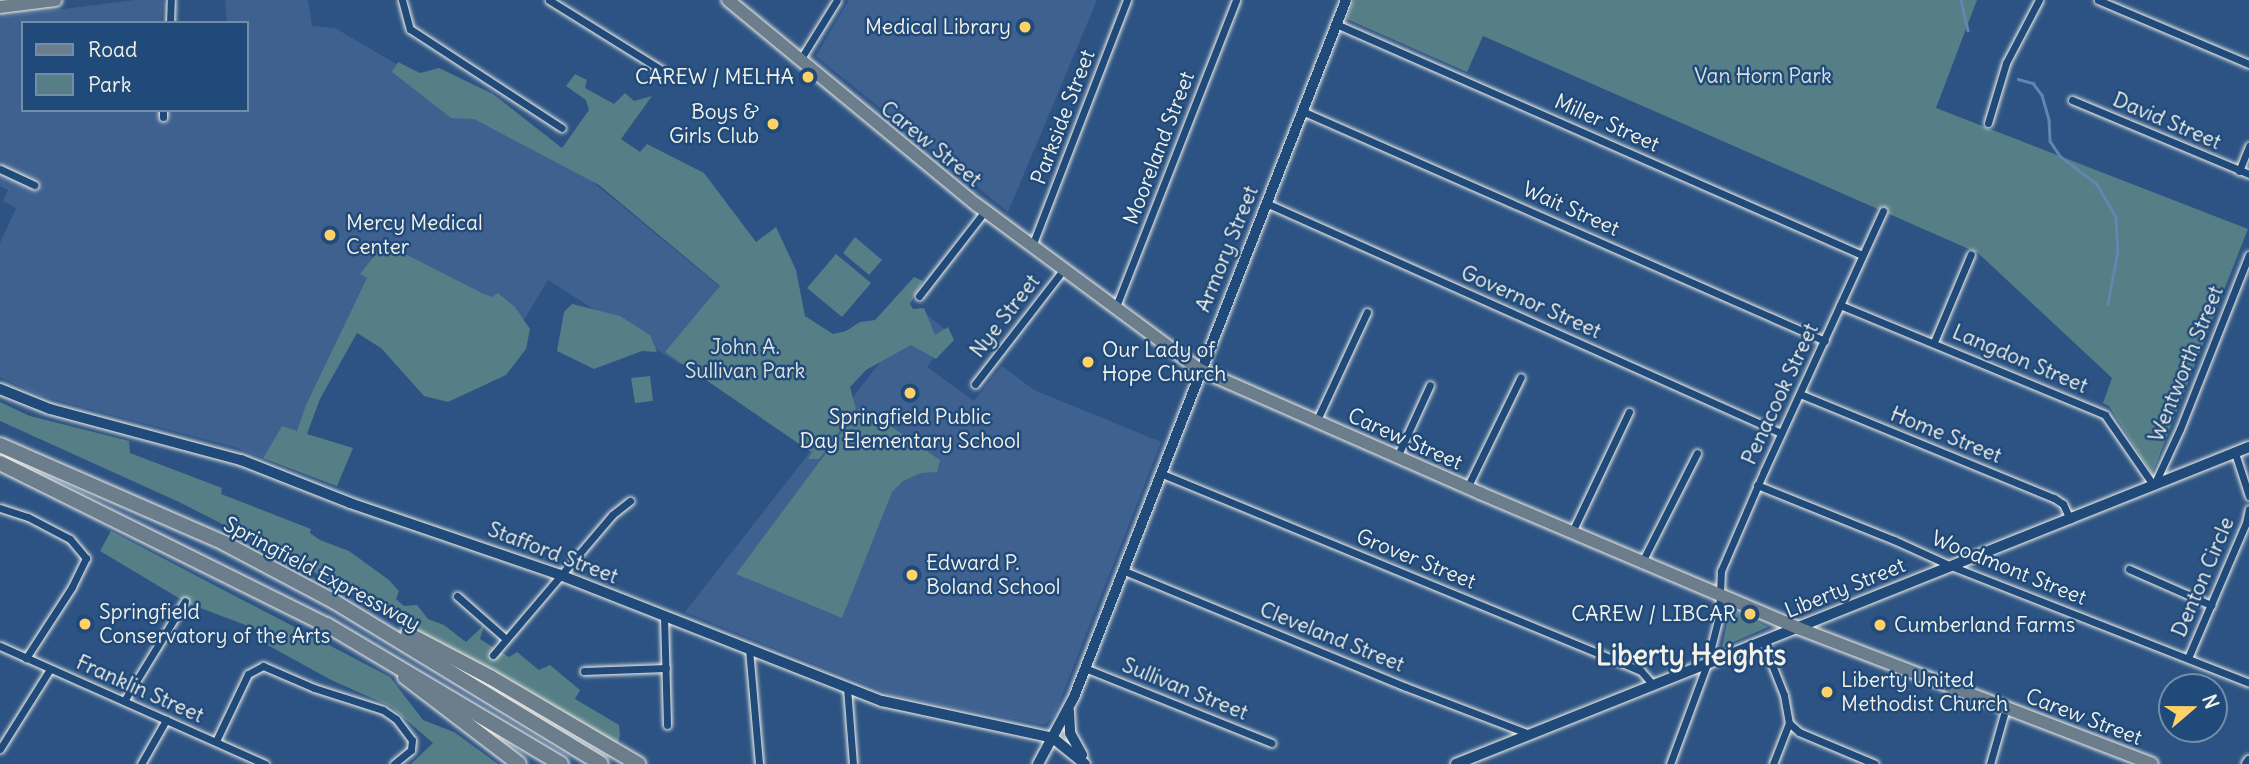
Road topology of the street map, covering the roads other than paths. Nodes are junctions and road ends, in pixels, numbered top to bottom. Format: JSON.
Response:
{"nodes":[{"id":1,"x":57,"y":0,"type":"edge"},
{"id":2,"x":171,"y":0,"type":"edge"},
{"id":3,"x":402,"y":0,"type":"edge"},
{"id":4,"x":549,"y":0,"type":"edge"},
{"id":5,"x":728,"y":0,"type":"edge"},
{"id":6,"x":837,"y":0,"type":"edge"},
{"id":7,"x":1127,"y":0,"type":"edge"},
{"id":8,"x":1236,"y":0,"type":"edge"},
{"id":9,"x":1346,"y":0,"type":"edge"},
{"id":10,"x":2039,"y":0,"type":"edge"},
{"id":11,"x":2098,"y":0,"type":"edge"},
{"id":12,"x":0,"y":7,"type":"edge"},
{"id":13,"x":170,"y":21,"type":"edge"},
{"id":14,"x":1336,"y":24,"type":"junction"},
{"id":15,"x":800,"y":61,"type":"junction"},
{"id":16,"x":2249,"y":64,"type":"edge"},
{"id":17,"x":663,"y":71,"type":"dead end"},
{"id":18,"x":2072,"y":100,"type":"dead end"},
{"id":19,"x":1303,"y":111,"type":"junction"},
{"id":20,"x":1988,"y":123,"type":"dead end"},
{"id":21,"x":562,"y":128,"type":"dead end"},
{"id":22,"x":2249,"y":146,"type":"edge"},
{"id":23,"x":0,"y":169,"type":"edge"},
{"id":24,"x":2239,"y":170,"type":"junction"},
{"id":25,"x":2249,"y":174,"type":"edge"},
{"id":26,"x":34,"y":185,"type":"dead end"},
{"id":27,"x":1266,"y":203,"type":"junction"},
{"id":28,"x":985,"y":211,"type":"junction"},
{"id":29,"x":1883,"y":211,"type":"dead end"},
{"id":30,"x":1032,"y":246,"type":"junction"},
{"id":31,"x":1970,"y":254,"type":"dead end"},
{"id":32,"x":1862,"y":255,"type":"junction"},
{"id":33,"x":2249,"y":255,"type":"edge"},
{"id":34,"x":1063,"y":270,"type":"junction"},
{"id":35,"x":919,"y":296,"type":"dead end"},
{"id":36,"x":1840,"y":305,"type":"junction"},
{"id":37,"x":1115,"y":309,"type":"junction"},
{"id":38,"x":1367,"y":312,"type":"dead end"},
{"id":39,"x":1825,"y":341,"type":"junction"},
{"id":40,"x":1934,"y":342,"type":"junction"},
{"id":41,"x":1200,"y":370,"type":"junction"},
{"id":42,"x":1521,"y":377,"type":"dead end"},
{"id":43,"x":975,"y":384,"type":"dead end"},
{"id":44,"x":1430,"y":385,"type":"dead end"},
{"id":45,"x":0,"y":389,"type":"edge"},
{"id":46,"x":1800,"y":394,"type":"junction"},
{"id":47,"x":1629,"y":412,"type":"dead end"},
{"id":48,"x":1316,"y":422,"type":"junction"},
{"id":49,"x":1782,"y":433,"type":"junction"},
{"id":50,"x":3,"y":445,"type":"edge"},
{"id":51,"x":2249,"y":447,"type":"edge"},
{"id":52,"x":1697,"y":453,"type":"dead end"},
{"id":53,"x":2235,"y":453,"type":"junction"},
{"id":54,"x":1397,"y":457,"type":"junction"},
{"id":55,"x":0,"y":463,"type":"edge"},
{"id":56,"x":0,"y":471,"type":"edge"},
{"id":57,"x":1160,"y":473,"type":"junction"},
{"id":58,"x":1757,"y":485,"type":"junction"},
{"id":59,"x":2154,"y":486,"type":"junction"},
{"id":60,"x":1467,"y":488,"type":"junction"},
{"id":61,"x":57,"y":491,"type":"junction"},
{"id":62,"x":2249,"y":496,"type":"edge"},
{"id":63,"x":630,"y":501,"type":"dead end"},
{"id":64,"x":0,"y":508,"type":"edge"},
{"id":65,"x":2249,"y":509,"type":"edge"},
{"id":66,"x":2070,"y":519,"type":"junction"},
{"id":67,"x":1572,"y":532,"type":"junction"},
{"id":68,"x":1643,"y":562,"type":"junction"},
{"id":69,"x":1951,"y":566,"type":"junction"},
{"id":70,"x":2129,"y":569,"type":"dead end"},
{"id":71,"x":1122,"y":570,"type":"junction"},
{"id":72,"x":560,"y":575,"type":"junction"},
{"id":73,"x":1720,"y":594,"type":"junction"},
{"id":74,"x":457,"y":596,"type":"dead end"},
{"id":75,"x":185,"y":601,"type":"dead end"},
{"id":76,"x":2211,"y":605,"type":"junction"},
{"id":77,"x":346,"y":608,"type":"junction"},
{"id":78,"x":664,"y":616,"type":"junction"},
{"id":79,"x":1798,"y":628,"type":"junction"},
{"id":80,"x":506,"y":639,"type":"junction"},
{"id":81,"x":1763,"y":642,"type":"junction"},
{"id":82,"x":362,"y":644,"type":"junction"},
{"id":83,"x":0,"y":646,"type":"edge"},
{"id":84,"x":749,"y":649,"type":"junction"},
{"id":85,"x":493,"y":655,"type":"dead end"},
{"id":86,"x":26,"y":658,"type":"junction"},
{"id":87,"x":2188,"y":658,"type":"junction"},
{"id":88,"x":1707,"y":664,"type":"junction"},
{"id":89,"x":666,"y":668,"type":"junction"},
{"id":90,"x":1085,"y":668,"type":"junction"},
{"id":91,"x":50,"y":669,"type":"junction"},
{"id":92,"x":584,"y":671,"type":"dead end"},
{"id":93,"x":2249,"y":682,"type":"edge"},
{"id":94,"x":1653,"y":685,"type":"junction"},
{"id":95,"x":847,"y":688,"type":"junction"},
{"id":96,"x":124,"y":701,"type":"junction"},
{"id":97,"x":2006,"y":707,"type":"junction"},
{"id":98,"x":1069,"y":709,"type":"junction"},
{"id":99,"x":166,"y":720,"type":"junction"},
{"id":100,"x":1789,"y":723,"type":"junction"},
{"id":101,"x":667,"y":725,"type":"dead end"},
{"id":102,"x":1529,"y":734,"type":"junction"},
{"id":103,"x":1053,"y":738,"type":"junction"},
{"id":104,"x":216,"y":741,"type":"junction"},
{"id":105,"x":1272,"y":743,"type":"dead end"},
{"id":106,"x":0,"y":749,"type":"edge"},
{"id":107,"x":259,"y":763,"type":"edge"},
{"id":108,"x":141,"y":764,"type":"edge"},
{"id":109,"x":394,"y":764,"type":"edge"},
{"id":110,"x":519,"y":764,"type":"edge"},
{"id":111,"x":561,"y":764,"type":"edge"},
{"id":112,"x":601,"y":764,"type":"edge"},
{"id":113,"x":638,"y":764,"type":"edge"},
{"id":114,"x":759,"y":764,"type":"edge"},
{"id":115,"x":853,"y":764,"type":"edge"},
{"id":116,"x":1038,"y":764,"type":"edge"},
{"id":117,"x":1085,"y":764,"type":"edge"},
{"id":118,"x":1456,"y":764,"type":"edge"},
{"id":119,"x":1670,"y":764,"type":"edge"},
{"id":120,"x":1773,"y":764,"type":"edge"},
{"id":121,"x":1875,"y":764,"type":"edge"},
{"id":122,"x":1990,"y":764,"type":"edge"},
{"id":123,"x":2152,"y":764,"type":"edge"}],
"edges":[{"from":1,"to":12,"type":"main road"},
{"from":2,"to":13,"type":"street"},
{"from":3,"to":21,"type":"street"},
{"from":4,"to":17,"type":"street"},
{"from":5,"to":15,"type":"main road","name":"Carew Street"},
{"from":6,"to":15,"type":"street"},
{"from":7,"to":30,"type":"street","name":"Parkside Street"},
{"from":8,"to":37,"type":"street","name":"Mooreland Street"},
{"from":9,"to":14,"type":"main road","name":"Armory Street"},
{"from":10,"to":20,"type":"street"},
{"from":11,"to":16,"type":"street"},
{"from":14,"to":19,"type":"main road","name":"Armory Street"},
{"from":14,"to":32,"type":"street","name":"Miller Street"},
{"from":15,"to":28,"type":"main road","name":"Carew Street"},
{"from":18,"to":24,"type":"street","name":"David Street"},
{"from":19,"to":27,"type":"main road","name":"Armory Street"},
{"from":19,"to":39,"type":"street","name":"Wait Street"},
{"from":22,"to":24,"type":"street"},
{"from":23,"to":26,"type":"street"},
{"from":24,"to":25,"type":"street","name":"David Street"},
{"from":27,"to":41,"type":"main road","name":"Armory Street"},
{"from":27,"to":49,"type":"street","name":"Governor Street"},
{"from":28,"to":30,"type":"main road","name":"Carew Street"},
{"from":28,"to":35,"type":"street"},
{"from":29,"to":32,"type":"street","name":"Penacook Street"},
{"from":30,"to":34,"type":"main road","name":"Carew Street"},
{"from":31,"to":40,"type":"street"},
{"from":32,"to":36,"type":"street","name":"Penacook Street"},
{"from":33,"to":59,"type":"street","name":"Wentworth Street"},
{"from":34,"to":37,"type":"main road","name":"Carew Street"},
{"from":34,"to":43,"type":"street","name":"Nye Street"},
{"from":36,"to":39,"type":"street","name":"Penacook Street"},
{"from":36,"to":40,"type":"street","name":"Langdon Street"},
{"from":37,"to":41,"type":"main road","name":"Carew Street"},
{"from":38,"to":48,"type":"street"},
{"from":39,"to":46,"type":"street","name":"Penacook Street"},
{"from":40,"to":59,"type":"street","name":"Langdon Street"},
{"from":41,"to":48,"type":"main road","name":"Carew Street"},
{"from":41,"to":57,"type":"main road","name":"Armory Street"},
{"from":42,"to":60,"type":"street"},
{"from":44,"to":54,"type":"street"},
{"from":45,"to":72,"type":"main road","name":"Stafford Street"},
{"from":46,"to":49,"type":"street","name":"Penacook Street"},
{"from":46,"to":66,"type":"street","name":"Home Street"},
{"from":47,"to":67,"type":"street"},
{"from":48,"to":54,"type":"main road","name":"Carew Street"},
{"from":49,"to":58,"type":"street","name":"Penacook Street"},
{"from":50,"to":77,"type":"highway","name":"Springfield Expressway"},
{"from":51,"to":53,"type":"main road","name":"Liberty Street"},
{"from":52,"to":68,"type":"street"},
{"from":53,"to":59,"type":"main road","name":"Liberty Street"},
{"from":53,"to":62,"type":"street","name":"Denton Circle"},
{"from":54,"to":60,"type":"main road","name":"Carew Street"},
{"from":55,"to":61,"type":"highway"},
{"from":56,"to":61,"type":"highway"},
{"from":57,"to":71,"type":"main road","name":"Armory Street"},
{"from":57,"to":94,"type":"street","name":"Grover Street"},
{"from":58,"to":69,"type":"street","name":"Woodmont Street"},
{"from":58,"to":73,"type":"street","name":"Penacook Street"},
{"from":59,"to":66,"type":"main road","name":"Liberty Street"},
{"from":60,"to":67,"type":"main road","name":"Carew Street"},
{"from":61,"to":82,"type":"highway","name":"Springfield Expressway"},
{"from":63,"to":72,"type":"street"},
{"from":64,"to":86,"type":"street"},
{"from":65,"to":76,"type":"street","name":"Denton Circle"},
{"from":66,"to":69,"type":"main road","name":"Liberty Street"},
{"from":67,"to":68,"type":"main road","name":"Carew Street"},
{"from":68,"to":73,"type":"main road","name":"Carew Street"},
{"from":69,"to":79,"type":"main road","name":"Liberty Street"},
{"from":69,"to":87,"type":"street","name":"Woodmont Street"},
{"from":70,"to":76,"type":"street"},
{"from":71,"to":90,"type":"main road","name":"Armory Street"},
{"from":71,"to":102,"type":"street","name":"Cleveland Street"},
{"from":72,"to":78,"type":"main road","name":"Stafford Street"},
{"from":72,"to":80,"type":"street"},
{"from":73,"to":79,"type":"main road","name":"Carew Street"},
{"from":73,"to":88,"type":"street","name":"Penacook Street"},
{"from":74,"to":80,"type":"street"},
{"from":75,"to":96,"type":"street"},
{"from":76,"to":87,"type":"street","name":"Denton Circle"},
{"from":77,"to":112,"type":"highway","name":"Springfield Expressway"},
{"from":77,"to":113,"type":"highway"},
{"from":78,"to":84,"type":"main road","name":"Stafford Street"},
{"from":78,"to":89,"type":"street"},
{"from":79,"to":81,"type":"main road","name":"Liberty Street"},
{"from":79,"to":97,"type":"main road","name":"Carew Street"},
{"from":80,"to":85,"type":"street"},
{"from":81,"to":88,"type":"main road","name":"Liberty Street"},
{"from":81,"to":100,"type":"street"},
{"from":82,"to":110,"type":"highway"},
{"from":82,"to":111,"type":"highway","name":"Springfield Expressway"},
{"from":83,"to":86,"type":"street","name":"Franklin Street"},
{"from":84,"to":95,"type":"main road","name":"Stafford Street"},
{"from":84,"to":114,"type":"street"},
{"from":86,"to":91,"type":"street","name":"Franklin Street"},
{"from":87,"to":93,"type":"street","name":"Woodmont Street"},
{"from":88,"to":94,"type":"main road","name":"Liberty Street"},
{"from":88,"to":119,"type":"street","name":"Penacook Street"},
{"from":89,"to":92,"type":"street"},
{"from":89,"to":101,"type":"street"},
{"from":90,"to":98,"type":"main road","name":"Armory Street"},
{"from":90,"to":105,"type":"street","name":"Sullivan Street"},
{"from":91,"to":96,"type":"street","name":"Franklin Street"},
{"from":91,"to":106,"type":"street"},
{"from":94,"to":102,"type":"main road","name":"Liberty Street"},
{"from":95,"to":103,"type":"main road","name":"Stafford Street"},
{"from":95,"to":115,"type":"street"},
{"from":96,"to":99,"type":"street","name":"Franklin Street"},
{"from":97,"to":122,"type":"street"},
{"from":97,"to":123,"type":"main road","name":"Carew Street"},
{"from":98,"to":103,"type":"main road","name":"Armory Street"},
{"from":98,"to":117,"type":"main road"},
{"from":99,"to":104,"type":"street","name":"Franklin Street"},
{"from":99,"to":108,"type":"street"},
{"from":100,"to":120,"type":"street"},
{"from":100,"to":121,"type":"street"},
{"from":102,"to":118,"type":"main road","name":"Liberty Street"},
{"from":103,"to":116,"type":"main road","name":"Armory Street"},
{"from":103,"to":117,"type":"main road","name":"Stafford Street"},
{"from":104,"to":107,"type":"street","name":"Franklin Street"},
{"from":104,"to":109,"type":"street"}]}
